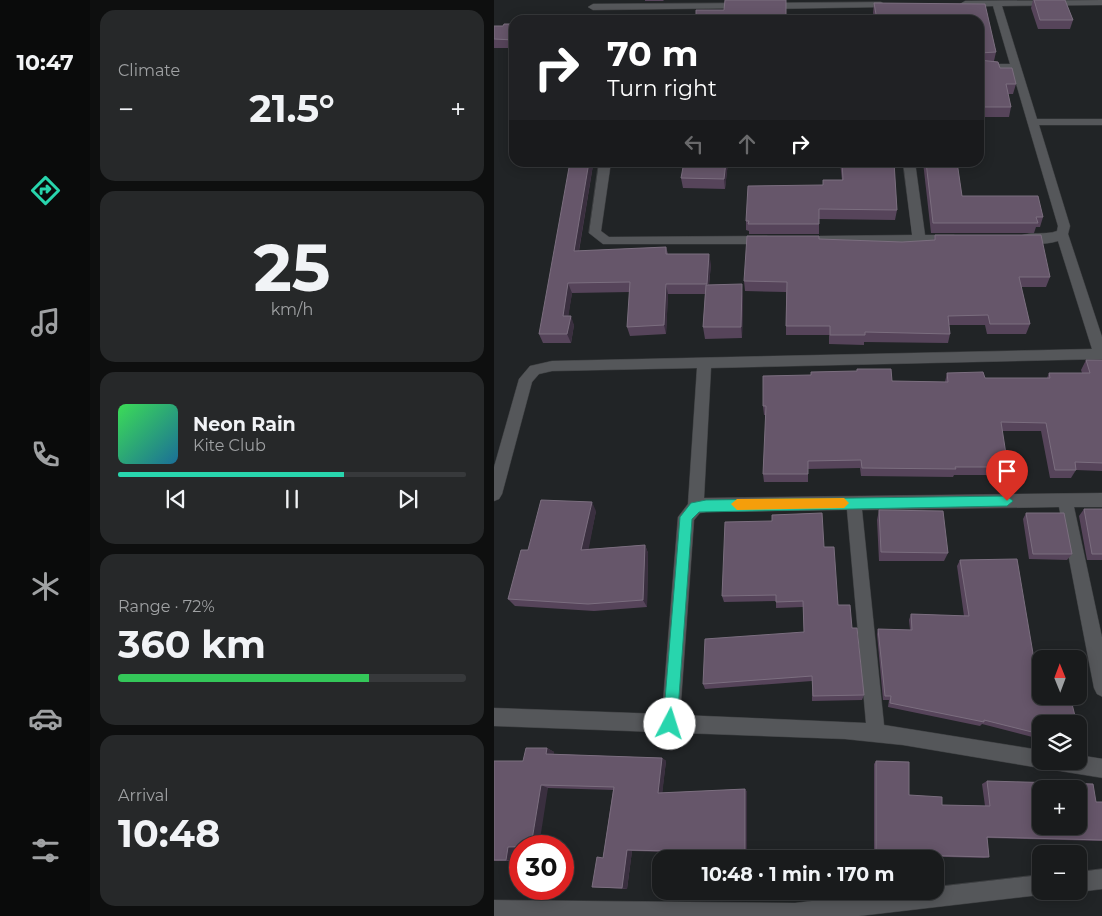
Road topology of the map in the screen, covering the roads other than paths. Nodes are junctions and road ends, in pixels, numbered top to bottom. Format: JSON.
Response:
{"nodes":[{"id":1,"x":1102,"y":2,"type":"edge"},
{"id":2,"x":884,"y":3,"type":"edge"},
{"id":3,"x":593,"y":4,"type":"edge"},
{"id":4,"x":958,"y":4,"type":"edge"},
{"id":5,"x":998,"y":4,"type":"junction"},
{"id":6,"x":984,"y":67,"type":"edge"},
{"id":7,"x":1016,"y":67,"type":"junction"},
{"id":8,"x":1032,"y":122,"type":"junction"},
{"id":9,"x":1102,"y":122,"type":"edge"},
{"id":10,"x":604,"y":167,"type":"edge"},
{"id":11,"x":910,"y":167,"type":"edge"},
{"id":12,"x":1062,"y":234,"type":"junction"},
{"id":13,"x":919,"y":239,"type":"junction"},
{"id":14,"x":966,"y":239,"type":"edge"},
{"id":15,"x":1012,"y":239,"type":"edge"},
{"id":16,"x":782,"y":240,"type":"edge"},
{"id":17,"x":812,"y":240,"type":"edge"},
{"id":18,"x":1101,"y":354,"type":"edge"},
{"id":19,"x":704,"y":363,"type":"junction"},
{"id":20,"x":494,"y":494,"type":"edge"},
{"id":21,"x":1064,"y":500,"type":"junction"},
{"id":22,"x":1102,"y":500,"type":"edge"},
{"id":23,"x":854,"y":503,"type":"junction"},
{"id":24,"x":696,"y":507,"type":"junction"},
{"id":25,"x":1096,"y":629,"type":"edge"},
{"id":26,"x":1102,"y":688,"type":"edge"},
{"id":27,"x":494,"y":718,"type":"edge"},
{"id":28,"x":670,"y":724,"type":"junction"},
{"id":29,"x":876,"y":733,"type":"junction"},
{"id":30,"x":1032,"y":758,"type":"edge"},
{"id":31,"x":1087,"y":766,"type":"edge"},
{"id":32,"x":1102,"y":769,"type":"edge"},
{"id":33,"x":1102,"y":879,"type":"edge"},
{"id":34,"x":1087,"y":881,"type":"edge"},
{"id":35,"x":1032,"y":887,"type":"edge"},
{"id":36,"x":494,"y":910,"type":"edge"}],
"edges":[{"from":1,"to":5,"type":"street"},
{"from":2,"to":3,"type":"street"},
{"from":4,"to":5,"type":"street"},
{"from":5,"to":7,"type":"street"},
{"from":6,"to":7,"type":"street"},
{"from":7,"to":8,"type":"street"},
{"from":8,"to":9,"type":"street"},
{"from":8,"to":12,"type":"street"},
{"from":10,"to":16,"type":"street"},
{"from":11,"to":13,"type":"street"},
{"from":12,"to":15,"type":"street"},
{"from":12,"to":18,"type":"street"},
{"from":13,"to":14,"type":"street"},
{"from":13,"to":17,"type":"street"},
{"from":18,"to":19,"type":"street"},
{"from":19,"to":20,"type":"street"},
{"from":19,"to":24,"type":"street"},
{"from":21,"to":22,"type":"street"},
{"from":21,"to":23,"type":"street"},
{"from":21,"to":25,"type":"street"},
{"from":23,"to":24,"type":"street"},
{"from":23,"to":29,"type":"street"},
{"from":24,"to":28,"type":"street"},
{"from":25,"to":26,"type":"street"},
{"from":27,"to":28,"type":"street"},
{"from":28,"to":29,"type":"street"},
{"from":29,"to":30,"type":"street"},
{"from":31,"to":32,"type":"street"},
{"from":33,"to":34,"type":"street"},
{"from":35,"to":36,"type":"street"}]}
